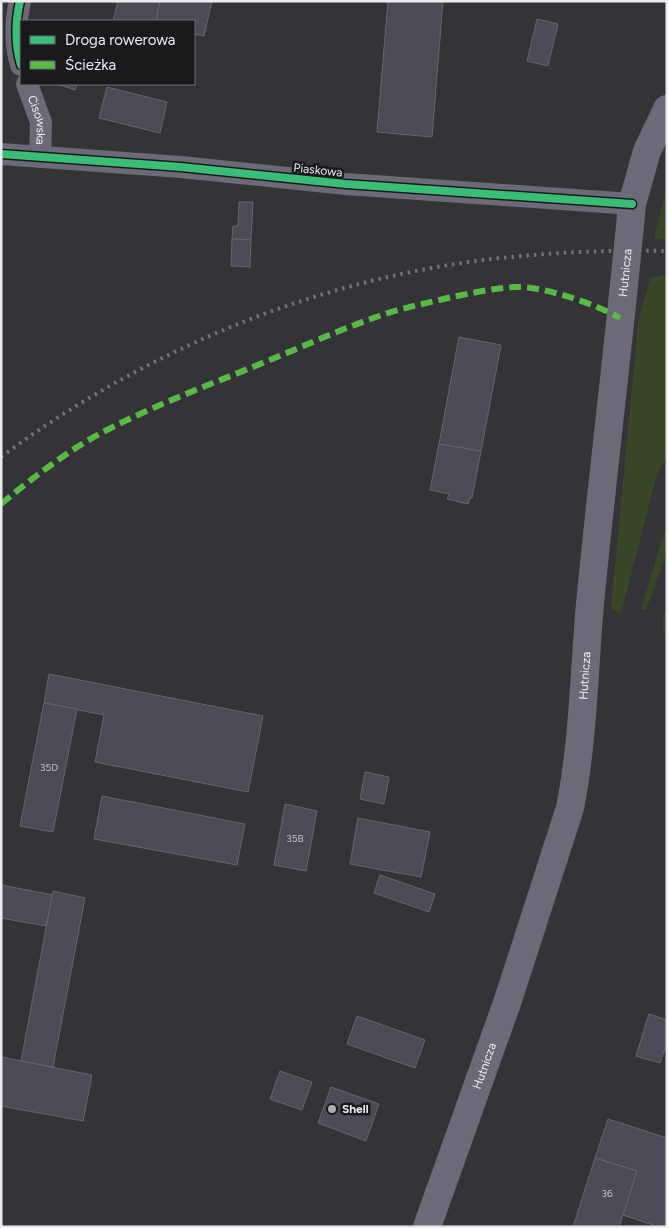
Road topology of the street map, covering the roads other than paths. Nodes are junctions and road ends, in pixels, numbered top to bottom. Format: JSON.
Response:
{"nodes":[{"id":1,"x":20,"y":1,"type":"edge"},
{"id":2,"x":20,"y":62,"type":"edge"},
{"id":3,"x":27,"y":85,"type":"edge"},
{"id":4,"x":667,"y":108,"type":"edge"},
{"id":5,"x":1,"y":154,"type":"edge"},
{"id":6,"x":40,"y":157,"type":"junction"},
{"id":7,"x":632,"y":204,"type":"junction"},
{"id":8,"x":427,"y":1227,"type":"edge"}],
"edges":[{"from":1,"to":2,"type":"street"},
{"from":3,"to":6,"type":"street","name":"Cisowska"},
{"from":4,"to":7,"type":"main road","name":"Hutnicza"},
{"from":5,"to":6,"type":"street","name":"Piaskowa"},
{"from":6,"to":7,"type":"street","name":"Piaskowa"},
{"from":7,"to":8,"type":"main road","name":"Hutnicza"}]}
